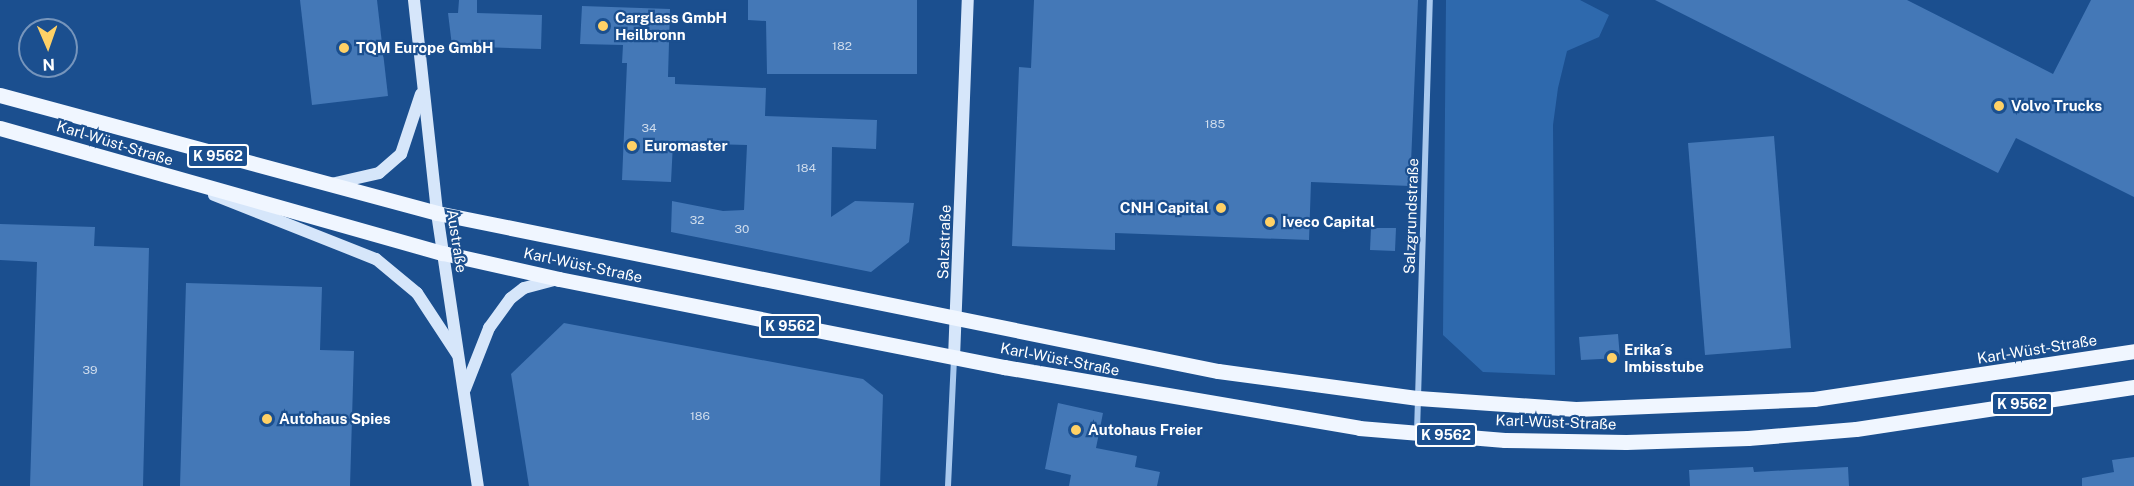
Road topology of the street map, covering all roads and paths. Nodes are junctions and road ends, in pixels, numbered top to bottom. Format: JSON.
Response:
{"nodes":[{"id":1,"x":414,"y":0,"type":"edge"},
{"id":2,"x":968,"y":0,"type":"edge"},
{"id":3,"x":1430,"y":0,"type":"edge"},
{"id":4,"x":423,"y":90,"type":"junction"},
{"id":5,"x":0,"y":95,"type":"edge"},
{"id":6,"x":0,"y":128,"type":"edge"},
{"id":7,"x":183,"y":182,"type":"junction"},
{"id":8,"x":327,"y":185,"type":"junction"},
{"id":9,"x":437,"y":213,"type":"junction"},
{"id":10,"x":443,"y":253,"type":"junction"},
{"id":11,"x":559,"y":279,"type":"junction"},
{"id":12,"x":956,"y":319,"type":"junction"},
{"id":13,"x":2134,"y":351,"type":"edge"},
{"id":14,"x":460,"y":358,"type":"junction"},
{"id":15,"x":954,"y":358,"type":"junction"},
{"id":16,"x":2134,"y":387,"type":"edge"},
{"id":17,"x":465,"y":390,"type":"junction"},
{"id":18,"x":1418,"y":398,"type":"junction"},
{"id":19,"x":1417,"y":433,"type":"junction"},
{"id":20,"x":478,"y":486,"type":"edge"},
{"id":21,"x":948,"y":486,"type":"edge"}],
"edges":[{"from":1,"to":4,"type":"main road","name":"Austraße"},
{"from":2,"to":12,"type":"main road","name":"Salzstraße"},
{"from":3,"to":18,"type":"street","name":"Salzgrundstraße"},
{"from":4,"to":8,"type":"main road"},
{"from":4,"to":9,"type":"main road","name":"Austraße"},
{"from":5,"to":8,"type":"main road","name":"Karl-Wüst-Straße","number":"K 9562"},
{"from":6,"to":7,"type":"main road","name":"Karl-Wüst-Straße","number":"K 9562"},
{"from":7,"to":10,"type":"main road","name":"Karl-Wüst-Straße","number":"K 9562"},
{"from":7,"to":14,"type":"main road"},
{"from":8,"to":9,"type":"main road","name":"Karl-Wüst-Straße","number":"K 9562"},
{"from":9,"to":10,"type":"main road","name":"Austraße"},
{"from":9,"to":12,"type":"main road","name":"Karl-Wüst-Straße","number":"K 9562"},
{"from":10,"to":11,"type":"main road","name":"Karl-Wüst-Straße","number":"K 9562"},
{"from":10,"to":14,"type":"main road","name":"Austraße"},
{"from":11,"to":15,"type":"main road","name":"Karl-Wüst-Straße","number":"K 9562"},
{"from":11,"to":17,"type":"main road"},
{"from":12,"to":15,"type":"main road","name":"Salzstraße"},
{"from":12,"to":18,"type":"main road","name":"Karl-Wüst-Straße","number":"K 9562"},
{"from":13,"to":18,"type":"main road","name":"Karl-Wüst-Straße","number":"K 9562"},
{"from":14,"to":17,"type":"main road","name":"Austraße"},
{"from":15,"to":19,"type":"main road","name":"Karl-Wüst-Straße","number":"K 9562"},
{"from":15,"to":21,"type":"street","name":"Salzstraße"},
{"from":16,"to":19,"type":"main road","name":"Karl-Wüst-Straße","number":"K 9562"},
{"from":17,"to":20,"type":"main road","name":"Austraße"},
{"from":18,"to":19,"type":"street","name":"Salzgrundstraße"}]}
